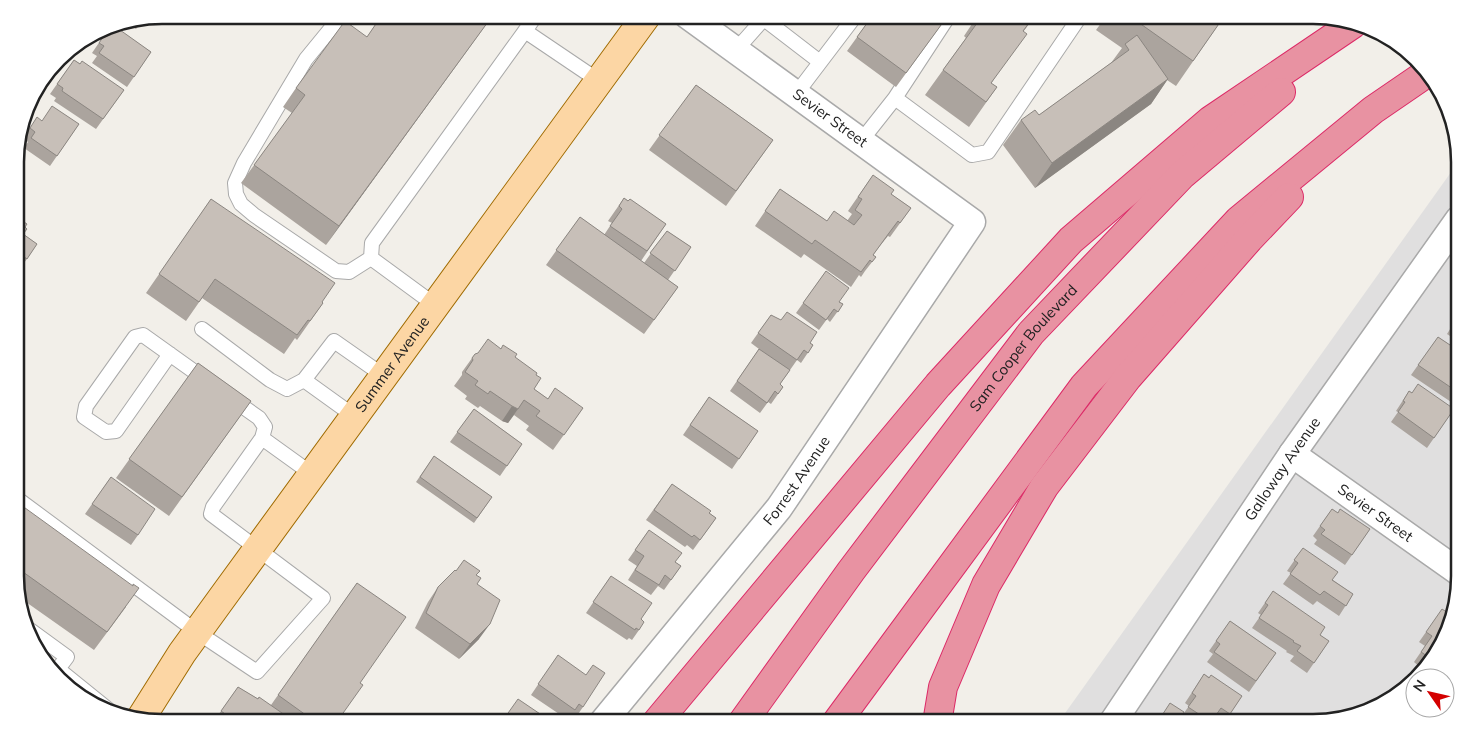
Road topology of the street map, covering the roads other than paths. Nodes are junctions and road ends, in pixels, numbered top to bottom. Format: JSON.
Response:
{"nodes":[{"id":1,"x":335,"y":24,"type":"edge"},
{"id":2,"x":530,"y":24,"type":"edge"},
{"id":3,"x":640,"y":24,"type":"edge"},
{"id":4,"x":700,"y":24,"type":"edge"},
{"id":5,"x":757,"y":24,"type":"edge"},
{"id":6,"x":773,"y":24,"type":"edge"},
{"id":7,"x":849,"y":24,"type":"edge"},
{"id":8,"x":943,"y":24,"type":"edge"},
{"id":9,"x":1075,"y":24,"type":"edge"},
{"id":10,"x":1348,"y":28,"type":"edge"},
{"id":11,"x":1356,"y":30,"type":"edge"},
{"id":12,"x":525,"y":31,"type":"junction"},
{"id":13,"x":736,"y":50,"type":"junction"},
{"id":14,"x":820,"y":62,"type":"junction"},
{"id":15,"x":1422,"y":77,"type":"edge"},
{"id":16,"x":599,"y":81,"type":"junction"},
{"id":17,"x":796,"y":94,"type":"junction"},
{"id":18,"x":894,"y":98,"type":"junction"},
{"id":19,"x":1373,"y":110,"type":"junction"},
{"id":20,"x":861,"y":141,"type":"junction"},
{"id":21,"x":972,"y":222,"type":"joint"},
{"id":22,"x":1451,"y":230,"type":"edge"},
{"id":23,"x":371,"y":258,"type":"junction"},
{"id":24,"x":435,"y":306,"type":"junction"},
{"id":25,"x":202,"y":329,"type":"dead end"},
{"id":26,"x":170,"y":354,"type":"junction"},
{"id":27,"x":384,"y":376,"type":"junction"},
{"id":28,"x":304,"y":380,"type":"junction"},
{"id":29,"x":354,"y":416,"type":"junction"},
{"id":30,"x":262,"y":438,"type":"junction"},
{"id":31,"x":1292,"y":454,"type":"junction"},
{"id":32,"x":312,"y":474,"type":"junction"},
{"id":33,"x":24,"y":504,"type":"edge"},
{"id":34,"x":257,"y":549,"type":"junction"},
{"id":35,"x":1451,"y":567,"type":"edge"},
{"id":36,"x":197,"y":632,"type":"junction"},
{"id":37,"x":37,"y":635,"type":"edge"},
{"id":38,"x":59,"y":668,"type":"edge"},
{"id":39,"x":144,"y":713,"type":"edge"},
{"id":40,"x":609,"y":714,"type":"edge"},
{"id":41,"x":663,"y":714,"type":"edge"},
{"id":42,"x":748,"y":714,"type":"edge"},
{"id":43,"x":843,"y":714,"type":"edge"},
{"id":44,"x":938,"y":714,"type":"edge"},
{"id":45,"x":1118,"y":714,"type":"edge"}],
"edges":[{"from":1,"to":23,"type":"lane"},
{"from":2,"to":12,"type":"lane"},
{"from":3,"to":16,"type":"main road","name":"Summer Avenue"},
{"from":4,"to":13,"type":"street","name":"Sevier Street"},
{"from":5,"to":13,"type":"lane"},
{"from":6,"to":14,"type":"lane"},
{"from":7,"to":14,"type":"lane"},
{"from":8,"to":18,"type":"lane"},
{"from":9,"to":18,"type":"lane"},
{"from":10,"to":41,"type":"highway"},
{"from":11,"to":42,"type":"highway","name":"Sam Cooper Boulevard"},
{"from":12,"to":16,"type":"lane"},
{"from":12,"to":23,"type":"lane"},
{"from":13,"to":17,"type":"street","name":"Sevier Street"},
{"from":14,"to":17,"type":"lane"},
{"from":15,"to":19,"type":"highway"},
{"from":16,"to":24,"type":"main road","name":"Summer Avenue"},
{"from":17,"to":20,"type":"street","name":"Sevier Street"},
{"from":18,"to":20,"type":"lane"},
{"from":19,"to":43,"type":"highway"},
{"from":19,"to":44,"type":"highway"},
{"from":20,"to":21,"type":"street","name":"Sevier Street"},
{"from":21,"to":40,"type":"street","name":"Forrest Avenue"},
{"from":22,"to":31,"type":"street","name":"Galloway Avenue"},
{"from":23,"to":24,"type":"lane"},
{"from":24,"to":27,"type":"main road","name":"Summer Avenue"},
{"from":25,"to":28,"type":"lane"},
{"from":26,"to":26,"type":"lane"},
{"from":26,"to":30,"type":"lane"},
{"from":27,"to":28,"type":"lane"},
{"from":27,"to":29,"type":"main road","name":"Summer Avenue"},
{"from":28,"to":29,"type":"lane"},
{"from":29,"to":32,"type":"main road","name":"Summer Avenue"},
{"from":30,"to":32,"type":"lane"},
{"from":30,"to":34,"type":"lane"},
{"from":31,"to":35,"type":"street","name":"Sevier Street"},
{"from":31,"to":45,"type":"street","name":"Galloway Avenue"},
{"from":32,"to":34,"type":"main road","name":"Summer Avenue"},
{"from":33,"to":36,"type":"lane"},
{"from":34,"to":36,"type":"main road","name":"Summer Avenue"},
{"from":34,"to":36,"type":"lane"},
{"from":36,"to":39,"type":"main road","name":"Summer Avenue"},
{"from":37,"to":38,"type":"lane"}]}
